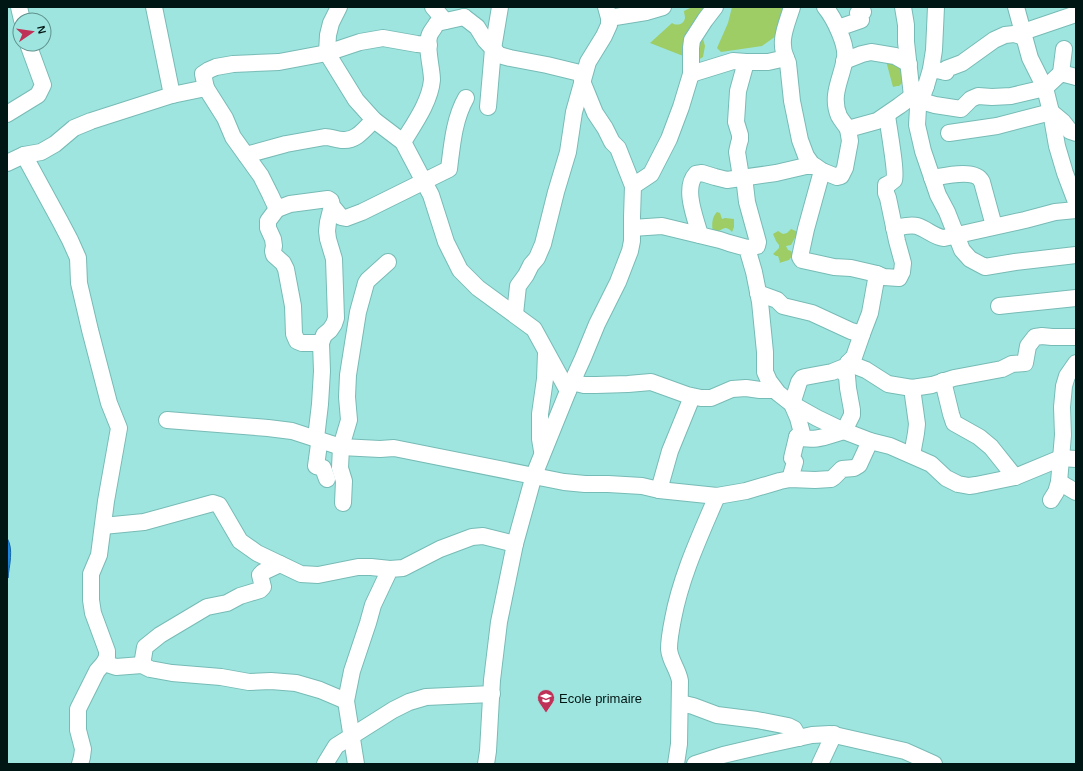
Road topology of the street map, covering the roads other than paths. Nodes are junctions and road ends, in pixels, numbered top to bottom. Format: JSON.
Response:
{"nodes":[{"id":1,"x":154,"y":7,"type":"edge"},
{"id":2,"x":339,"y":7,"type":"edge"},
{"id":3,"x":433,"y":7,"type":"edge"},
{"id":4,"x":500,"y":7,"type":"edge"},
{"id":5,"x":663,"y":7,"type":"edge"},
{"id":6,"x":715,"y":7,"type":"edge"},
{"id":7,"x":792,"y":7,"type":"edge"},
{"id":8,"x":825,"y":7,"type":"edge"},
{"id":9,"x":861,"y":7,"type":"edge"},
{"id":10,"x":903,"y":7,"type":"edge"},
{"id":11,"x":936,"y":7,"type":"edge"},
{"id":12,"x":1016,"y":7,"type":"edge"},
{"id":13,"x":465,"y":12,"type":"edge"},
{"id":14,"x":608,"y":13,"type":"edge"},
{"id":15,"x":1075,"y":17,"type":"edge"},
{"id":16,"x":445,"y":21,"type":"junction"},
{"id":17,"x":838,"y":28,"type":"junction"},
{"id":18,"x":1024,"y":35,"type":"junction"},
{"id":19,"x":429,"y":45,"type":"junction"},
{"id":20,"x":493,"y":49,"type":"junction"},
{"id":21,"x":1064,"y":49,"type":"dead end"},
{"id":22,"x":31,"y":52,"type":"edge"},
{"id":23,"x":327,"y":53,"type":"junction"},
{"id":24,"x":786,"y":58,"type":"junction"},
{"id":25,"x":844,"y":61,"type":"junction"},
{"id":26,"x":746,"y":62,"type":"junction"},
{"id":27,"x":908,"y":64,"type":"junction"},
{"id":28,"x":931,"y":70,"type":"junction"},
{"id":29,"x":1061,"y":73,"type":"junction"},
{"id":30,"x":690,"y":74,"type":"junction"},
{"id":31,"x":1076,"y":77,"type":"edge"},
{"id":32,"x":583,"y":78,"type":"junction"},
{"id":33,"x":206,"y":88,"type":"junction"},
{"id":34,"x":1045,"y":88,"type":"junction"},
{"id":35,"x":919,"y":94,"type":"junction"},
{"id":36,"x":172,"y":95,"type":"junction"},
{"id":37,"x":466,"y":98,"type":"dead end"},
{"id":38,"x":488,"y":107,"type":"dead end"},
{"id":39,"x":1051,"y":112,"type":"junction"},
{"id":40,"x":7,"y":114,"type":"edge"},
{"id":41,"x":887,"y":114,"type":"junction"},
{"id":42,"x":374,"y":120,"type":"junction"},
{"id":43,"x":848,"y":129,"type":"junction"},
{"id":44,"x":949,"y":133,"type":"dead end"},
{"id":45,"x":1076,"y":133,"type":"edge"},
{"id":46,"x":403,"y":142,"type":"junction"},
{"id":47,"x":24,"y":155,"type":"junction"},
{"id":48,"x":246,"y":155,"type":"junction"},
{"id":49,"x":7,"y":163,"type":"edge"},
{"id":50,"x":818,"y":169,"type":"junction"},
{"id":51,"x":741,"y":177,"type":"junction"},
{"id":52,"x":932,"y":178,"type":"junction"},
{"id":53,"x":423,"y":182,"type":"junction"},
{"id":54,"x":633,"y":186,"type":"junction"},
{"id":55,"x":1076,"y":202,"type":"edge"},
{"id":56,"x":332,"y":206,"type":"junction"},
{"id":57,"x":277,"y":209,"type":"junction"},
{"id":58,"x":994,"y":226,"type":"junction"},
{"id":59,"x":632,"y":228,"type":"junction"},
{"id":60,"x":894,"y":228,"type":"junction"},
{"id":61,"x":700,"y":235,"type":"junction"},
{"id":62,"x":956,"y":235,"type":"junction"},
{"id":63,"x":746,"y":248,"type":"junction"},
{"id":64,"x":1076,"y":255,"type":"edge"},
{"id":65,"x":388,"y":262,"type":"dead end"},
{"id":66,"x":877,"y":274,"type":"junction"},
{"id":67,"x":758,"y":293,"type":"junction"},
{"id":68,"x":1076,"y":298,"type":"edge"},
{"id":69,"x":999,"y":306,"type":"dead end"},
{"id":70,"x":515,"y":314,"type":"junction"},
{"id":71,"x":862,"y":334,"type":"junction"},
{"id":72,"x":1076,"y":337,"type":"edge"},
{"id":73,"x":321,"y":343,"type":"junction"},
{"id":74,"x":546,"y":353,"type":"junction"},
{"id":75,"x":1076,"y":363,"type":"edge"},
{"id":76,"x":847,"y":365,"type":"junction"},
{"id":77,"x":943,"y":381,"type":"junction"},
{"id":78,"x":570,"y":386,"type":"junction"},
{"id":79,"x":912,"y":388,"type":"junction"},
{"id":80,"x":775,"y":390,"type":"junction"},
{"id":81,"x":692,"y":396,"type":"junction"},
{"id":82,"x":792,"y":404,"type":"junction"},
{"id":83,"x":167,"y":420,"type":"dead end"},
{"id":84,"x":844,"y":431,"type":"junction"},
{"id":85,"x":797,"y":437,"type":"junction"},
{"id":86,"x":316,"y":438,"type":"junction"},
{"id":87,"x":870,"y":441,"type":"junction"},
{"id":88,"x":341,"y":447,"type":"junction"},
{"id":89,"x":543,"y":454,"type":"junction"},
{"id":90,"x":912,"y":455,"type":"junction"},
{"id":91,"x":1068,"y":459,"type":"edge"},
{"id":92,"x":534,"y":475,"type":"junction"},
{"id":93,"x":1015,"y":476,"type":"junction"},
{"id":94,"x":327,"y":479,"type":"dead end"},
{"id":95,"x":790,"y":479,"type":"junction"},
{"id":96,"x":1059,"y":482,"type":"junction"},
{"id":97,"x":659,"y":490,"type":"junction"},
{"id":98,"x":1076,"y":492,"type":"edge"},
{"id":99,"x":717,"y":496,"type":"junction"},
{"id":100,"x":1051,"y":500,"type":"dead end"},
{"id":101,"x":343,"y":503,"type":"dead end"},
{"id":102,"x":103,"y":526,"type":"junction"},
{"id":103,"x":515,"y":544,"type":"junction"},
{"id":104,"x":280,"y":564,"type":"junction"},
{"id":105,"x":390,"y":569,"type":"junction"},
{"id":106,"x":104,"y":663,"type":"junction"},
{"id":107,"x":142,"y":665,"type":"junction"},
{"id":108,"x":492,"y":694,"type":"junction"},
{"id":109,"x":346,"y":701,"type":"junction"},
{"id":110,"x":680,"y":703,"type":"junction"},
{"id":111,"x":834,"y":734,"type":"junction"},
{"id":112,"x":352,"y":735,"type":"junction"},
{"id":113,"x":799,"y":738,"type":"junction"},
{"id":114,"x":82,"y":764,"type":"edge"},
{"id":115,"x":325,"y":764,"type":"edge"},
{"id":116,"x":356,"y":764,"type":"edge"},
{"id":117,"x":486,"y":764,"type":"edge"},
{"id":118,"x":676,"y":764,"type":"edge"},
{"id":119,"x":695,"y":764,"type":"edge"},
{"id":120,"x":820,"y":764,"type":"edge"},
{"id":121,"x":934,"y":764,"type":"edge"}],
"edges":[{"from":1,"to":36,"type":"street"},
{"from":2,"to":23,"type":"street"},
{"from":3,"to":16,"type":"street"},
{"from":4,"to":20,"type":"street"},
{"from":5,"to":14,"type":"street"},
{"from":6,"to":30,"type":"street"},
{"from":7,"to":24,"type":"street"},
{"from":8,"to":17,"type":"street"},
{"from":9,"to":17,"type":"street"},
{"from":10,"to":27,"type":"street"},
{"from":11,"to":28,"type":"street"},
{"from":12,"to":18,"type":"street"},
{"from":13,"to":16,"type":"street"},
{"from":13,"to":20,"type":"street"},
{"from":14,"to":32,"type":"street"},
{"from":15,"to":18,"type":"street"},
{"from":16,"to":19,"type":"street"},
{"from":17,"to":25,"type":"street"},
{"from":18,"to":28,"type":"street"},
{"from":18,"to":34,"type":"street"},
{"from":19,"to":23,"type":"street"},
{"from":19,"to":46,"type":"street"},
{"from":20,"to":32,"type":"street"},
{"from":20,"to":38,"type":"street"},
{"from":21,"to":29,"type":"street"},
{"from":22,"to":40,"type":"street"},
{"from":23,"to":33,"type":"street"},
{"from":23,"to":42,"type":"street"},
{"from":24,"to":26,"type":"street"},
{"from":24,"to":50,"type":"street"},
{"from":25,"to":27,"type":"street"},
{"from":25,"to":43,"type":"street"},
{"from":26,"to":30,"type":"street"},
{"from":26,"to":51,"type":"street"},
{"from":27,"to":35,"type":"street"},
{"from":28,"to":35,"type":"street"},
{"from":29,"to":31,"type":"street"},
{"from":29,"to":34,"type":"street"},
{"from":30,"to":54,"type":"street"},
{"from":32,"to":54,"type":"street"},
{"from":32,"to":70,"type":"street"},
{"from":33,"to":36,"type":"street"},
{"from":33,"to":48,"type":"street"},
{"from":34,"to":35,"type":"street"},
{"from":34,"to":39,"type":"street"},
{"from":35,"to":41,"type":"street"},
{"from":35,"to":52,"type":"street"},
{"from":36,"to":47,"type":"street"},
{"from":37,"to":53,"type":"street"},
{"from":39,"to":44,"type":"street"},
{"from":39,"to":45,"type":"street"},
{"from":39,"to":55,"type":"street"},
{"from":41,"to":43,"type":"street"},
{"from":41,"to":60,"type":"street"},
{"from":42,"to":46,"type":"street"},
{"from":42,"to":48,"type":"street"},
{"from":43,"to":50,"type":"street"},
{"from":46,"to":53,"type":"street"},
{"from":47,"to":49,"type":"street"},
{"from":47,"to":102,"type":"street"},
{"from":48,"to":57,"type":"street"},
{"from":50,"to":51,"type":"street"},
{"from":50,"to":66,"type":"street"},
{"from":51,"to":61,"type":"street"},
{"from":51,"to":63,"type":"street"},
{"from":52,"to":58,"type":"street"},
{"from":52,"to":62,"type":"street"},
{"from":53,"to":56,"type":"street"},
{"from":53,"to":70,"type":"street"},
{"from":54,"to":59,"type":"street"},
{"from":55,"to":58,"type":"street"},
{"from":56,"to":57,"type":"street"},
{"from":56,"to":73,"type":"street"},
{"from":57,"to":73,"type":"street"},
{"from":58,"to":62,"type":"street"},
{"from":59,"to":61,"type":"street"},
{"from":59,"to":78,"type":"street"},
{"from":60,"to":62,"type":"street"},
{"from":60,"to":66,"type":"street"},
{"from":61,"to":63,"type":"street"},
{"from":62,"to":64,"type":"street"},
{"from":63,"to":67,"type":"street"},
{"from":65,"to":88,"type":"street"},
{"from":66,"to":71,"type":"street"},
{"from":67,"to":71,"type":"street"},
{"from":67,"to":80,"type":"street"},
{"from":68,"to":69,"type":"street"},
{"from":70,"to":74,"type":"street"},
{"from":71,"to":76,"type":"street"},
{"from":72,"to":77,"type":"street"},
{"from":73,"to":86,"type":"street"},
{"from":74,"to":78,"type":"street"},
{"from":74,"to":89,"type":"street"},
{"from":75,"to":91,"type":"street"},
{"from":76,"to":79,"type":"street"},
{"from":76,"to":82,"type":"street"},
{"from":76,"to":84,"type":"street"},
{"from":77,"to":79,"type":"street"},
{"from":77,"to":93,"type":"street"},
{"from":78,"to":81,"type":"street"},
{"from":78,"to":89,"type":"street"},
{"from":79,"to":90,"type":"street"},
{"from":80,"to":81,"type":"street"},
{"from":80,"to":82,"type":"street"},
{"from":81,"to":97,"type":"street"},
{"from":82,"to":84,"type":"street"},
{"from":82,"to":85,"type":"street"},
{"from":83,"to":86,"type":"street"},
{"from":84,"to":85,"type":"street"},
{"from":84,"to":87,"type":"street"},
{"from":85,"to":95,"type":"street"},
{"from":86,"to":88,"type":"street"},
{"from":86,"to":94,"type":"street"},
{"from":87,"to":90,"type":"street"},
{"from":87,"to":95,"type":"street"},
{"from":88,"to":92,"type":"street"},
{"from":88,"to":101,"type":"street"},
{"from":89,"to":92,"type":"street"},
{"from":90,"to":93,"type":"street"},
{"from":91,"to":93,"type":"street"},
{"from":91,"to":96,"type":"street"},
{"from":92,"to":97,"type":"street"},
{"from":92,"to":103,"type":"street"},
{"from":95,"to":99,"type":"street"},
{"from":96,"to":98,"type":"street"},
{"from":96,"to":100,"type":"street"},
{"from":97,"to":99,"type":"street"},
{"from":99,"to":110,"type":"street"},
{"from":102,"to":104,"type":"street"},
{"from":102,"to":106,"type":"street"},
{"from":103,"to":105,"type":"street"},
{"from":103,"to":108,"type":"street"},
{"from":104,"to":105,"type":"street"},
{"from":104,"to":107,"type":"street"},
{"from":105,"to":109,"type":"street"},
{"from":106,"to":107,"type":"street"},
{"from":106,"to":114,"type":"street"},
{"from":107,"to":109,"type":"street"},
{"from":108,"to":112,"type":"street"},
{"from":108,"to":117,"type":"street"},
{"from":109,"to":112,"type":"street"},
{"from":110,"to":113,"type":"street"},
{"from":110,"to":118,"type":"street"},
{"from":111,"to":113,"type":"street"},
{"from":111,"to":120,"type":"street"},
{"from":111,"to":121,"type":"street"},
{"from":112,"to":115,"type":"street"},
{"from":112,"to":116,"type":"street"},
{"from":113,"to":119,"type":"street"}]}
